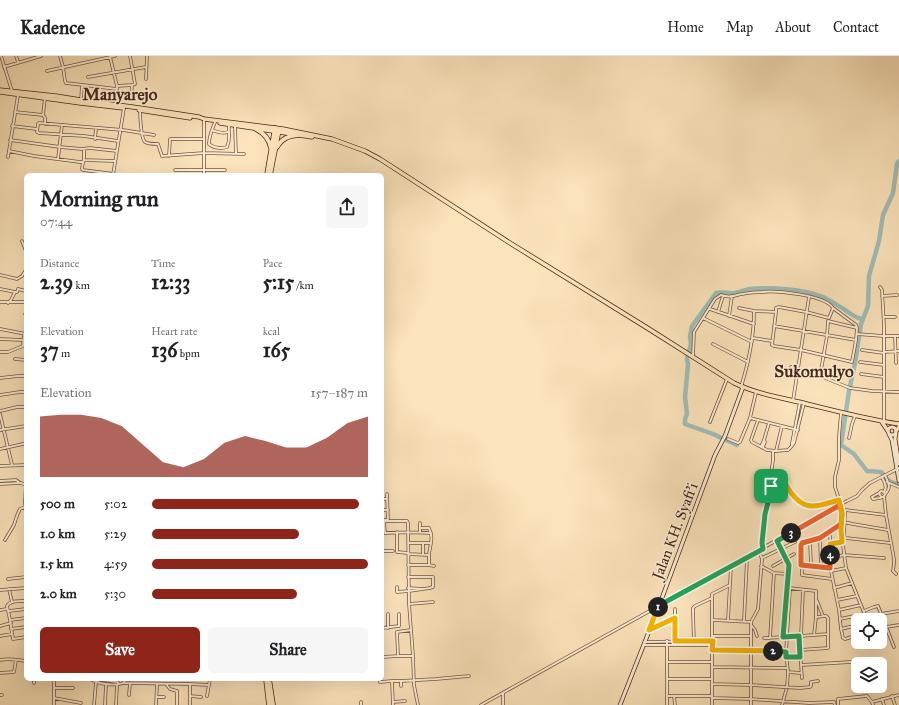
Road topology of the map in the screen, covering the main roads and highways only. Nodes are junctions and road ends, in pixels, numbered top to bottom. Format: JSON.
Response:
{"nodes":[{"id":1,"x":0,"y":91,"type":"edge"},
{"id":2,"x":256,"y":129,"type":"junction"},
{"id":3,"x":276,"y":130,"type":"junction"},
{"id":4,"x":298,"y":135,"type":"junction"},
{"id":5,"x":335,"y":140,"type":"junction"},
{"id":6,"x":273,"y":150,"type":"junction"},
{"id":7,"x":267,"y":173,"type":"edge"},
{"id":8,"x":270,"y":173,"type":"edge"},
{"id":9,"x":742,"y":387,"type":"junction"},
{"id":10,"x":883,"y":422,"type":"junction"},
{"id":11,"x":895,"y":423,"type":"edge"},
{"id":12,"x":896,"y":430,"type":"edge"},
{"id":13,"x":889,"y":431,"type":"junction"},
{"id":14,"x":899,"y":464,"type":"edge"},
{"id":15,"x":898,"y":468,"type":"edge"},
{"id":16,"x":899,"y":481,"type":"edge"},
{"id":17,"x":266,"y":681,"type":"edge"},
{"id":18,"x":269,"y":681,"type":"edge"},
{"id":19,"x":270,"y":705,"type":"edge"},
{"id":20,"x":273,"y":705,"type":"edge"},
{"id":21,"x":620,"y":705,"type":"edge"}],
"edges":[{"from":1,"to":2,"type":"highway"},
{"from":1,"to":3,"type":"highway"},
{"from":2,"to":3,"type":"highway"},
{"from":2,"to":6,"type":"highway"},
{"from":3,"to":4,"type":"highway"},
{"from":3,"to":5,"type":"highway"},
{"from":3,"to":6,"type":"highway"},
{"from":4,"to":5,"type":"highway"},
{"from":4,"to":6,"type":"highway"},
{"from":5,"to":9,"type":"highway"},
{"from":6,"to":7,"type":"highway"},
{"from":6,"to":8,"type":"highway"},
{"from":9,"to":10,"type":"highway"},
{"from":9,"to":21,"type":"main road","name":"Jalan KH. Syafi'i"},
{"from":10,"to":11,"type":"highway"},
{"from":10,"to":13,"type":"highway"},
{"from":11,"to":12,"type":"main road"},
{"from":11,"to":13,"type":"main road"},
{"from":12,"to":13,"type":"main road"},
{"from":12,"to":13,"type":"main road"},
{"from":12,"to":14,"type":"main road"},
{"from":13,"to":15,"type":"main road"},
{"from":15,"to":16,"type":"main road"},
{"from":17,"to":19,"type":"highway"},
{"from":18,"to":20,"type":"highway"}]}
